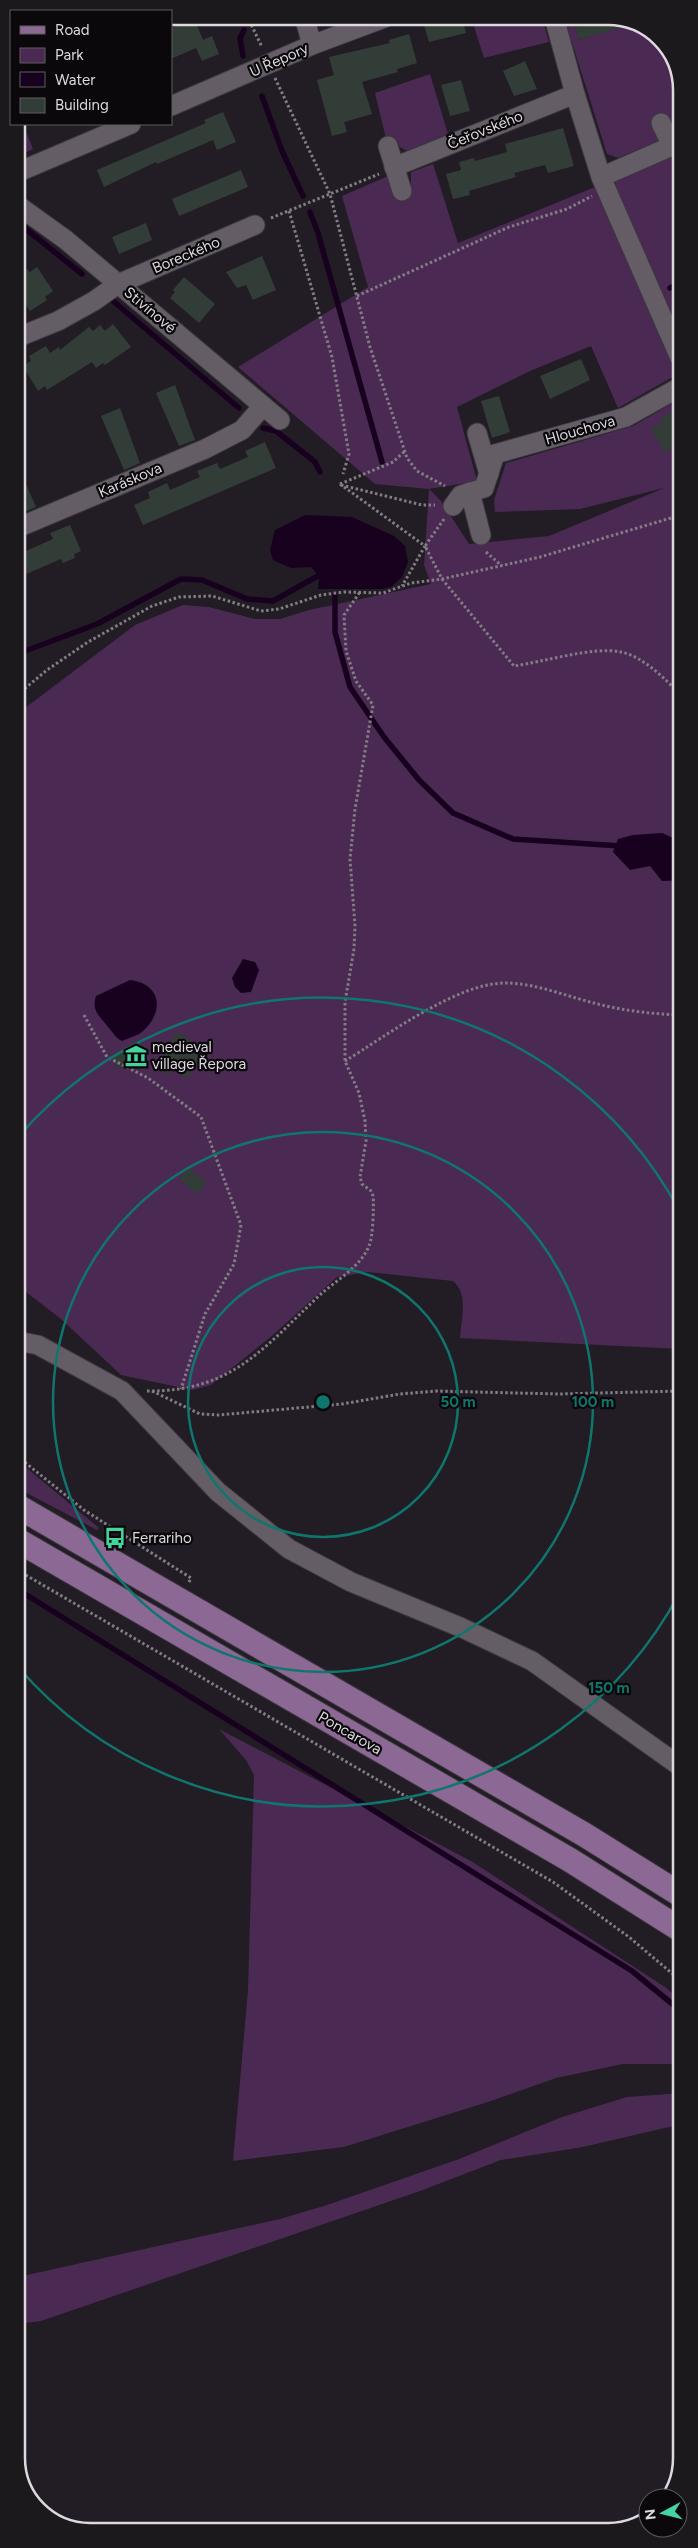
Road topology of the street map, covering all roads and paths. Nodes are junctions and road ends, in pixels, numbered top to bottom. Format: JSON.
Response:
{"nodes":[{"id":1,"x":251,"y":25,"type":"edge"},
{"id":2,"x":306,"y":25,"type":"edge"},
{"id":3,"x":366,"y":25,"type":"edge"},
{"id":4,"x":556,"y":25,"type":"edge"},
{"id":5,"x":312,"y":45,"type":"junction"},
{"id":6,"x":269,"y":64,"type":"junction"},
{"id":7,"x":575,"y":94,"type":"junction"},
{"id":8,"x":172,"y":106,"type":"edge"},
{"id":9,"x":661,"y":123,"type":"dead end"},
{"id":10,"x":129,"y":125,"type":"edge"},
{"id":11,"x":388,"y":146,"type":"dead end"},
{"id":12,"x":394,"y":167,"type":"junction"},
{"id":13,"x":25,"y":169,"type":"edge"},
{"id":14,"x":603,"y":183,"type":"junction"},
{"id":15,"x":402,"y":191,"type":"dead end"},
{"id":16,"x":330,"y":194,"type":"junction"},
{"id":17,"x":25,"y":210,"type":"edge"},
{"id":18,"x":290,"y":211,"type":"junction"},
{"id":19,"x":255,"y":225,"type":"joint"},
{"id":20,"x":118,"y":284,"type":"junction"},
{"id":21,"x":357,"y":296,"type":"junction"},
{"id":22,"x":25,"y":334,"type":"edge"},
{"id":23,"x":673,"y":342,"type":"edge"},
{"id":24,"x":673,"y":391,"type":"edge"},
{"id":25,"x":263,"y":406,"type":"junction"},
{"id":26,"x":280,"y":420,"type":"dead end"},
{"id":27,"x":477,"y":433,"type":"dead end"},
{"id":28,"x":405,"y":451,"type":"junction"},
{"id":29,"x":343,"y":474,"type":"dead end"},
{"id":30,"x":488,"y":474,"type":"junction"},
{"id":31,"x":340,"y":484,"type":"junction"},
{"id":32,"x":461,"y":498,"type":"junction"},
{"id":33,"x":673,"y":517,"type":"edge"},
{"id":34,"x":25,"y":524,"type":"edge"},
{"id":35,"x":481,"y":535,"type":"dead end"},
{"id":36,"x":425,"y":546,"type":"junction"},
{"id":37,"x":442,"y":579,"type":"junction"},
{"id":38,"x":401,"y":587,"type":"junction"},
{"id":39,"x":360,"y":592,"type":"junction"},
{"id":40,"x":673,"y":687,"type":"edge"},
{"id":41,"x":25,"y":688,"type":"edge"},
{"id":42,"x":84,"y":1014,"type":"dead end"},
{"id":43,"x":673,"y":1015,"type":"edge"},
{"id":44,"x":345,"y":1061,"type":"junction"},
{"id":45,"x":25,"y":1343,"type":"edge"},
{"id":46,"x":181,"y":1389,"type":"junction"},
{"id":47,"x":122,"y":1391,"type":"junction"},
{"id":48,"x":151,"y":1391,"type":"junction"},
{"id":49,"x":673,"y":1391,"type":"edge"},
{"id":50,"x":25,"y":1462,"type":"edge"},
{"id":51,"x":25,"y":1511,"type":"edge"},
{"id":52,"x":25,"y":1545,"type":"edge"},
{"id":53,"x":25,"y":1575,"type":"edge"},
{"id":54,"x":180,"y":1600,"type":"junction"},
{"id":55,"x":673,"y":1761,"type":"edge"},
{"id":56,"x":673,"y":1889,"type":"edge"},
{"id":57,"x":673,"y":1925,"type":"edge"},
{"id":58,"x":673,"y":1973,"type":"edge"}],
"edges":[{"from":1,"to":6,"type":"path"},
{"from":2,"to":5,"type":"street"},
{"from":3,"to":5,"type":"street","name":"U Řepory"},
{"from":4,"to":7,"type":"street"},
{"from":5,"to":6,"type":"street","name":"U Řepory"},
{"from":6,"to":8,"type":"street","name":"U Řepory"},
{"from":6,"to":16,"type":"path"},
{"from":7,"to":12,"type":"street","name":"Čeřovského"},
{"from":7,"to":14,"type":"street"},
{"from":9,"to":14,"type":"street"},
{"from":10,"to":13,"type":"street"},
{"from":11,"to":12,"type":"street"},
{"from":12,"to":15,"type":"street"},
{"from":12,"to":16,"type":"path"},
{"from":14,"to":21,"type":"path"},
{"from":14,"to":23,"type":"street"},
{"from":16,"to":18,"type":"path"},
{"from":16,"to":21,"type":"path"},
{"from":17,"to":20,"type":"street","name":"Stivínové"},
{"from":18,"to":19,"type":"path"},
{"from":18,"to":29,"type":"path"},
{"from":19,"to":20,"type":"street","name":"Boreckého"},
{"from":20,"to":22,"type":"street","name":"Boreckého"},
{"from":20,"to":25,"type":"street","name":"Stivínové"},
{"from":21,"to":28,"type":"path"},
{"from":24,"to":30,"type":"street","name":"Hlouchova"},
{"from":25,"to":26,"type":"street","name":"Stivínové"},
{"from":25,"to":34,"type":"street","name":"Karáskova"},
{"from":27,"to":30,"type":"street"},
{"from":28,"to":31,"type":"path"},
{"from":28,"to":32,"type":"path"},
{"from":30,"to":32,"type":"street","name":"Hlouchova"},
{"from":31,"to":32,"type":"path"},
{"from":31,"to":36,"type":"path"},
{"from":32,"to":35,"type":"street"},
{"from":32,"to":36,"type":"path"},
{"from":33,"to":37,"type":"path"},
{"from":36,"to":37,"type":"path"},
{"from":36,"to":38,"type":"path"},
{"from":37,"to":38,"type":"path"},
{"from":37,"to":40,"type":"path"},
{"from":38,"to":39,"type":"path"},
{"from":39,"to":41,"type":"path"},
{"from":39,"to":44,"type":"path"},
{"from":42,"to":46,"type":"path"},
{"from":43,"to":44,"type":"path"},
{"from":44,"to":46,"type":"path"},
{"from":45,"to":47,"type":"street"},
{"from":46,"to":48,"type":"path"},
{"from":47,"to":48,"type":"path"},
{"from":47,"to":55,"type":"street"},
{"from":48,"to":49,"type":"path"},
{"from":50,"to":54,"type":"path"},
{"from":51,"to":54,"type":"main road","name":"Poncarova"},
{"from":52,"to":57,"type":"main road","name":"Poncarova"},
{"from":53,"to":58,"type":"path"},
{"from":54,"to":56,"type":"main road","name":"Poncarova"}]}
